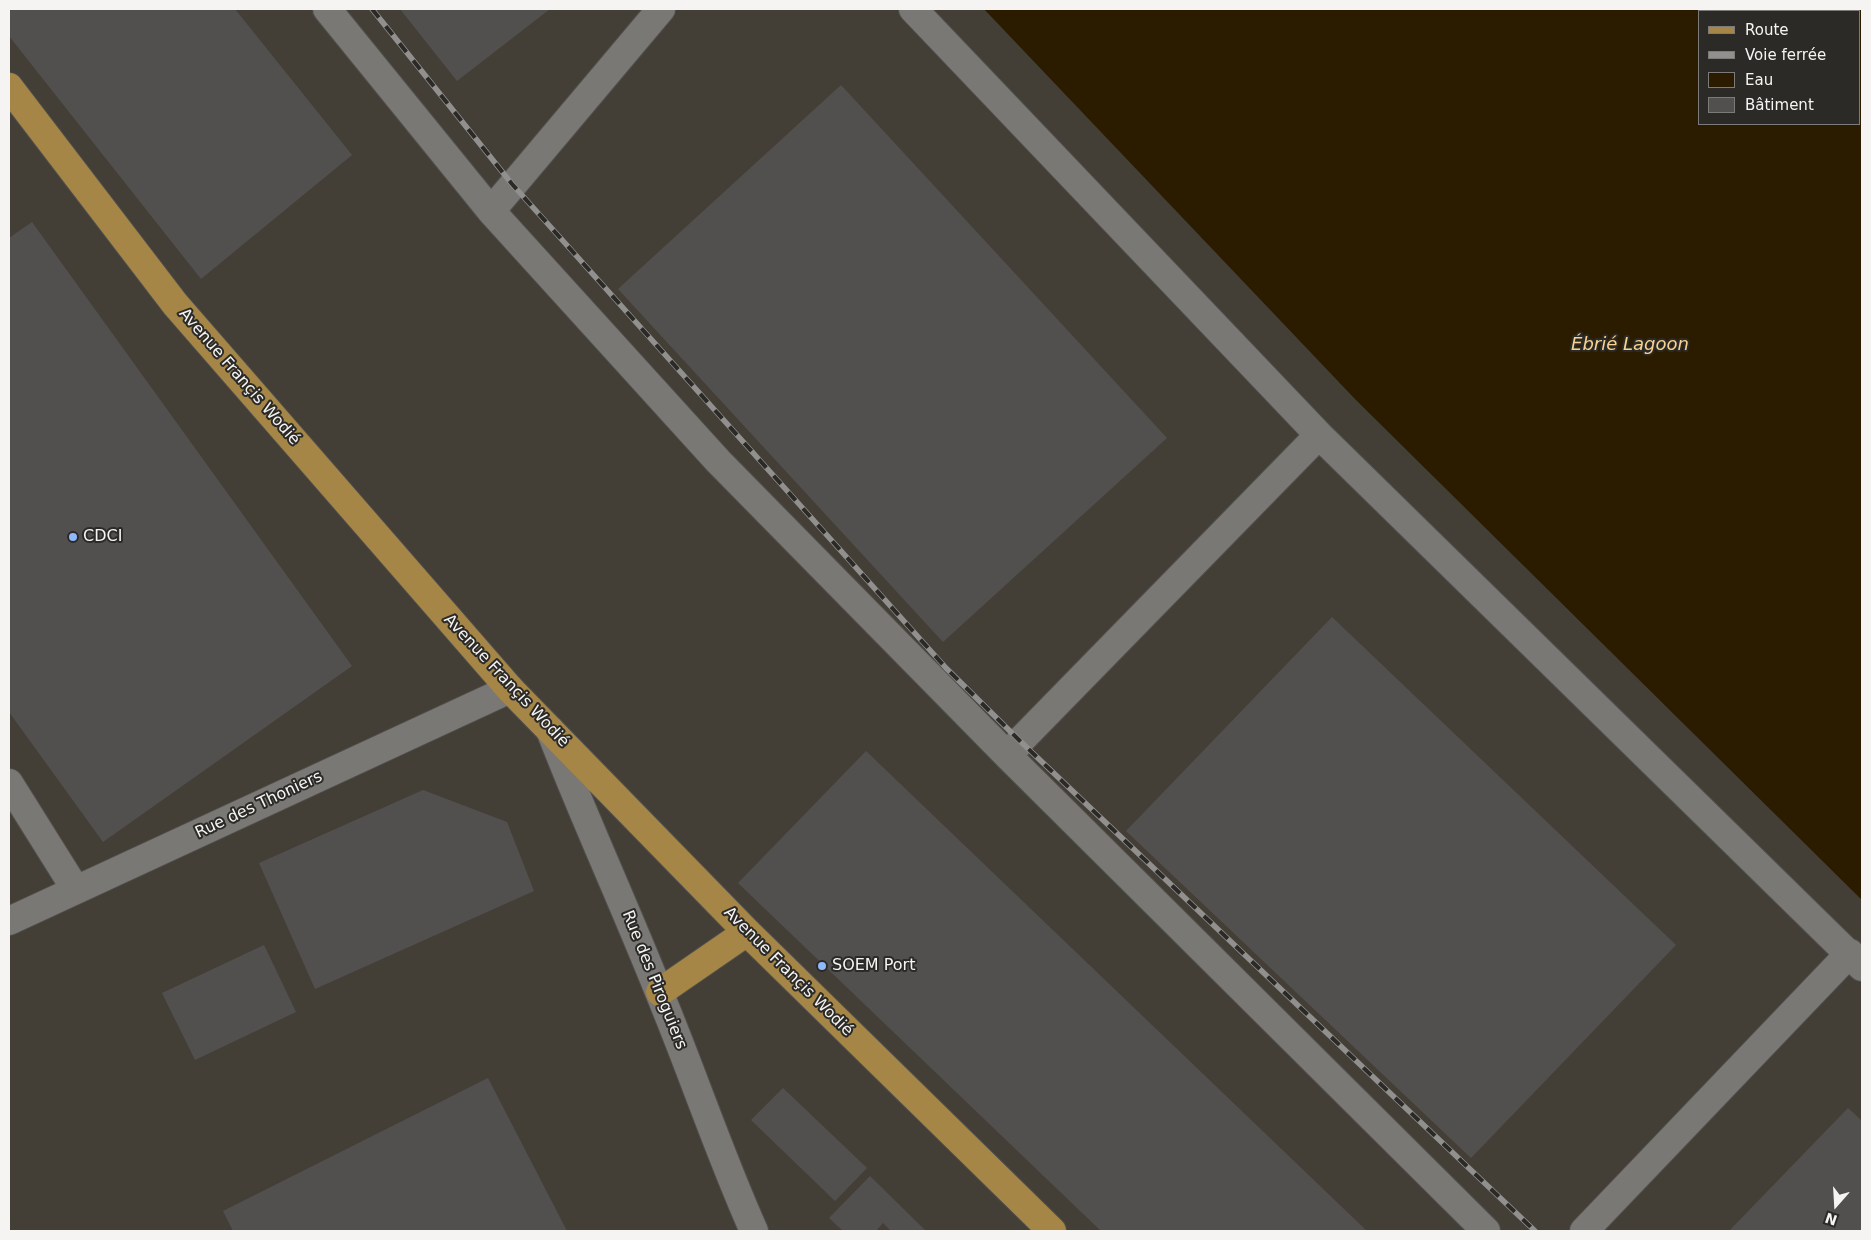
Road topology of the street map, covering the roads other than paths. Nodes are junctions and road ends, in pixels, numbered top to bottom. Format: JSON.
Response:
{"nodes":[{"id":1,"x":327,"y":9,"type":"edge"},
{"id":2,"x":661,"y":9,"type":"edge"},
{"id":3,"x":913,"y":9,"type":"edge"},
{"id":4,"x":9,"y":87,"type":"edge"},
{"id":5,"x":491,"y":212,"type":"junction"},
{"id":6,"x":1319,"y":435,"type":"junction"},
{"id":7,"x":510,"y":689,"type":"junction"},
{"id":8,"x":550,"y":730,"type":"junction"},
{"id":9,"x":1009,"y":757,"type":"junction"},
{"id":10,"x":9,"y":784,"type":"edge"},
{"id":11,"x":76,"y":890,"type":"junction"},
{"id":12,"x":9,"y":921,"type":"edge"},
{"id":13,"x":748,"y":932,"type":"junction"},
{"id":14,"x":1856,"y":960,"type":"edge"},
{"id":15,"x":660,"y":992,"type":"junction"},
{"id":16,"x":754,"y":1231,"type":"edge"},
{"id":17,"x":1052,"y":1231,"type":"edge"},
{"id":18,"x":1486,"y":1231,"type":"edge"},
{"id":19,"x":1584,"y":1231,"type":"edge"}],
"edges":[{"from":1,"to":5,"type":"street"},
{"from":2,"to":5,"type":"street"},
{"from":3,"to":6,"type":"street"},
{"from":4,"to":7,"type":"main road","name":"Avenue Françis Wodié"},
{"from":5,"to":9,"type":"street"},
{"from":6,"to":9,"type":"street"},
{"from":6,"to":14,"type":"street"},
{"from":7,"to":8,"type":"main road","name":"Avenue Françis Wodié"},
{"from":7,"to":11,"type":"street","name":"Rue des Thoniers"},
{"from":8,"to":13,"type":"main road","name":"Avenue Françis Wodié"},
{"from":8,"to":15,"type":"street","name":"Rue des Piroguiers"},
{"from":9,"to":18,"type":"street"},
{"from":10,"to":11,"type":"street"},
{"from":11,"to":12,"type":"street","name":"Rue des Thoniers"},
{"from":13,"to":15,"type":"main road"},
{"from":13,"to":17,"type":"main road","name":"Avenue Françis Wodié"},
{"from":14,"to":19,"type":"street"},
{"from":15,"to":16,"type":"street","name":"Rue des Piroguiers"}]}
